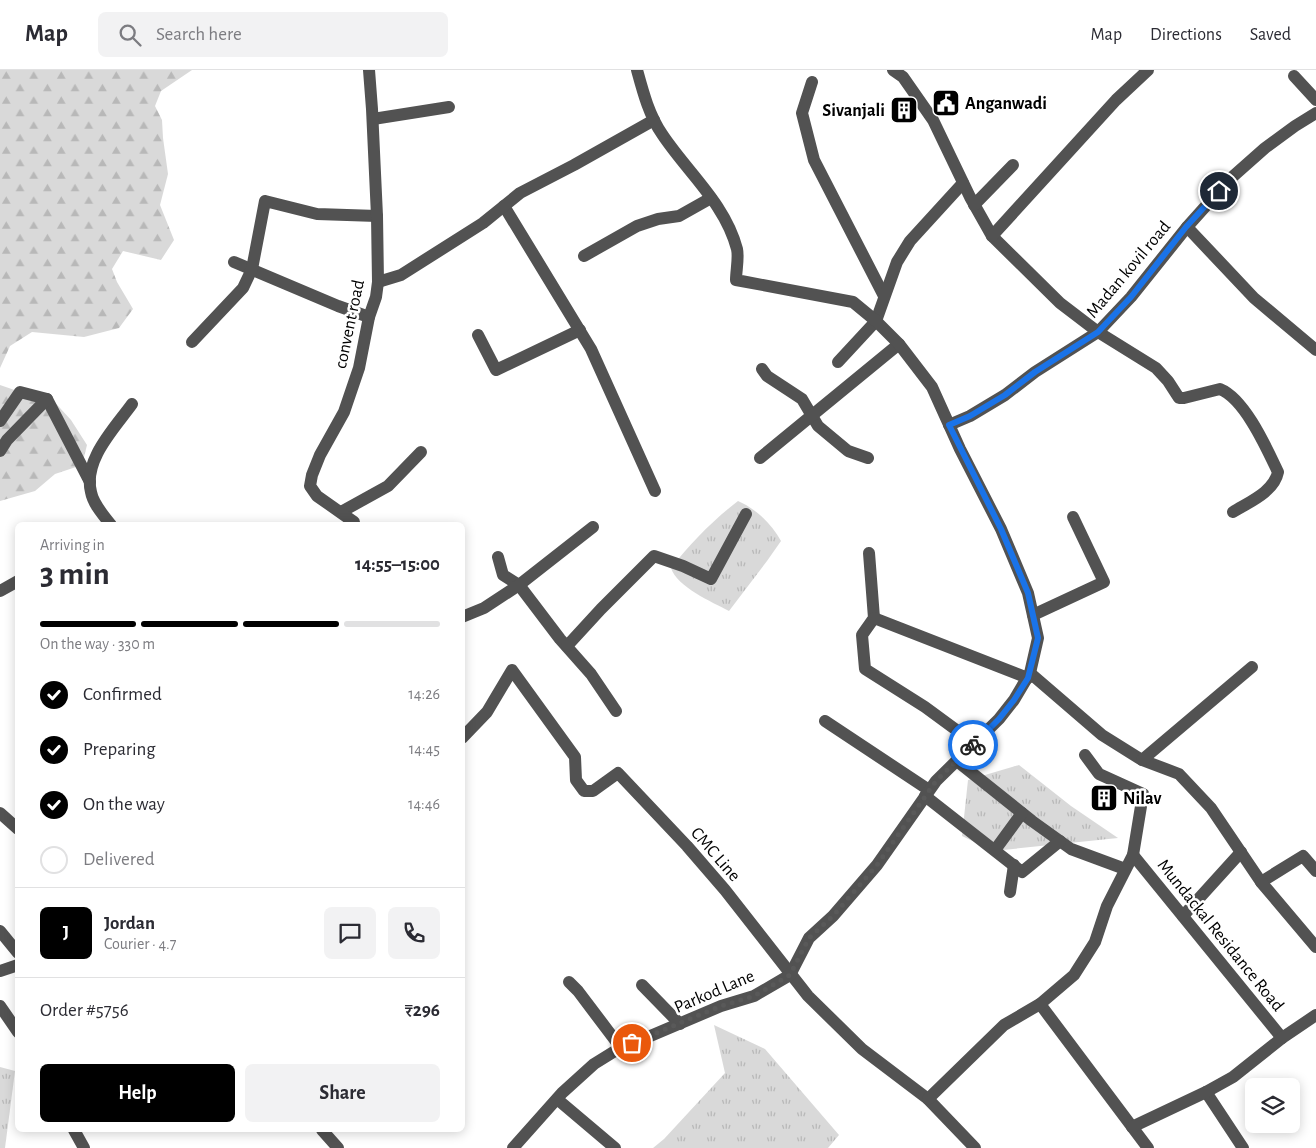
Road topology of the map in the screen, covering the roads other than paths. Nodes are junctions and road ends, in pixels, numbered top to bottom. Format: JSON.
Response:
{"nodes":[{"id":1,"x":369,"y":70,"type":"edge"},
{"id":2,"x":638,"y":70,"type":"edge"},
{"id":3,"x":1148,"y":70,"type":"edge"},
{"id":4,"x":899,"y":72,"type":"edge"},
{"id":5,"x":1294,"y":76,"type":"dead end"},
{"id":6,"x":812,"y":82,"type":"dead end"},
{"id":7,"x":1316,"y":100,"type":"edge"},
{"id":8,"x":449,"y":108,"type":"dead end"},
{"id":9,"x":1316,"y":113,"type":"edge"},
{"id":10,"x":373,"y":119,"type":"junction"},
{"id":11,"x":654,"y":120,"type":"junction"},
{"id":12,"x":1013,"y":166,"type":"dead end"},
{"id":13,"x":963,"y":183,"type":"junction"},
{"id":14,"x":711,"y":198,"type":"junction"},
{"id":15,"x":974,"y":205,"type":"junction"},
{"id":16,"x":504,"y":206,"type":"junction"},
{"id":17,"x":377,"y":216,"type":"junction"},
{"id":18,"x":1186,"y":227,"type":"junction"},
{"id":19,"x":992,"y":236,"type":"junction"},
{"id":20,"x":584,"y":256,"type":"dead end"},
{"id":21,"x":234,"y":262,"type":"dead end"},
{"id":22,"x":252,"y":269,"type":"junction"},
{"id":23,"x":378,"y":282,"type":"junction"},
{"id":24,"x":884,"y":296,"type":"junction"},
{"id":25,"x":369,"y":317,"type":"junction"},
{"id":26,"x":876,"y":321,"type":"junction"},
{"id":27,"x":580,"y":330,"type":"junction"},
{"id":28,"x":1098,"y":332,"type":"junction"},
{"id":29,"x":478,"y":335,"type":"dead end"},
{"id":30,"x":192,"y":342,"type":"dead end"},
{"id":31,"x":899,"y":344,"type":"junction"},
{"id":32,"x":1316,"y":350,"type":"edge"},
{"id":33,"x":838,"y":362,"type":"dead end"},
{"id":34,"x":762,"y":369,"type":"dead end"},
{"id":35,"x":47,"y":399,"type":"junction"},
{"id":36,"x":132,"y":404,"type":"dead end"},
{"id":37,"x":812,"y":416,"type":"junction"},
{"id":38,"x":0,"y":421,"type":"edge"},
{"id":39,"x":949,"y":425,"type":"junction"},
{"id":40,"x":0,"y":451,"type":"edge"},
{"id":41,"x":421,"y":452,"type":"dead end"},
{"id":42,"x":760,"y":458,"type":"dead end"},
{"id":43,"x":868,"y":458,"type":"dead end"},
{"id":44,"x":90,"y":482,"type":"junction"},
{"id":45,"x":655,"y":491,"type":"dead end"},
{"id":46,"x":341,"y":512,"type":"junction"},
{"id":47,"x":1233,"y":512,"type":"dead end"},
{"id":48,"x":746,"y":514,"type":"dead end"},
{"id":49,"x":1073,"y":517,"type":"dead end"},
{"id":50,"x":109,"y":522,"type":"edge"},
{"id":51,"x":354,"y":522,"type":"edge"},
{"id":52,"x":593,"y":527,"type":"dead end"},
{"id":53,"x":869,"y":554,"type":"dead end"},
{"id":54,"x":498,"y":557,"type":"dead end"},
{"id":55,"x":15,"y":583,"type":"edge"},
{"id":56,"x":519,"y":585,"type":"junction"},
{"id":57,"x":0,"y":591,"type":"edge"},
{"id":58,"x":1033,"y":615,"type":"junction"},
{"id":59,"x":465,"y":616,"type":"edge"},
{"id":60,"x":874,"y":618,"type":"junction"},
{"id":61,"x":567,"y":646,"type":"junction"},
{"id":62,"x":1252,"y":667,"type":"dead end"},
{"id":63,"x":1029,"y":676,"type":"junction"},
{"id":64,"x":616,"y":711,"type":"dead end"},
{"id":65,"x":825,"y":721,"type":"dead end"},
{"id":66,"x":465,"y":735,"type":"edge"},
{"id":67,"x":974,"y":744,"type":"junction"},
{"id":68,"x":1084,"y":755,"type":"dead end"},
{"id":69,"x":1142,"y":760,"type":"junction"},
{"id":70,"x":957,"y":761,"type":"junction"},
{"id":71,"x":927,"y":793,"type":"junction"},
{"id":72,"x":0,"y":812,"type":"edge"},
{"id":73,"x":1022,"y":813,"type":"junction"},
{"id":74,"x":15,"y":826,"type":"edge"},
{"id":75,"x":1060,"y":841,"type":"junction"},
{"id":76,"x":995,"y":850,"type":"junction"},
{"id":77,"x":1241,"y":852,"type":"junction"},
{"id":78,"x":1133,"y":855,"type":"junction"},
{"id":79,"x":1014,"y":865,"type":"junction"},
{"id":80,"x":1125,"y":869,"type":"junction"},
{"id":81,"x":1316,"y":871,"type":"edge"},
{"id":82,"x":1261,"y":882,"type":"junction"},
{"id":83,"x":1010,"y":892,"type":"dead end"},
{"id":84,"x":1183,"y":916,"type":"junction"},
{"id":85,"x":0,"y":931,"type":"edge"},
{"id":86,"x":1316,"y":947,"type":"edge"},
{"id":87,"x":15,"y":949,"type":"edge"},
{"id":88,"x":15,"y":966,"type":"edge"},
{"id":89,"x":0,"y":971,"type":"edge"},
{"id":90,"x":790,"y":975,"type":"junction"},
{"id":91,"x":569,"y":982,"type":"dead end"},
{"id":92,"x":642,"y":985,"type":"dead end"},
{"id":93,"x":1040,"y":1004,"type":"junction"},
{"id":94,"x":0,"y":1006,"type":"edge"},
{"id":95,"x":1316,"y":1015,"type":"edge"},
{"id":96,"x":680,"y":1024,"type":"junction"},
{"id":97,"x":15,"y":1028,"type":"edge"},
{"id":98,"x":1282,"y":1038,"type":"junction"},
{"id":99,"x":621,"y":1048,"type":"junction"},
{"id":100,"x":1206,"y":1092,"type":"junction"},
{"id":101,"x":928,"y":1099,"type":"junction"},
{"id":102,"x":557,"y":1100,"type":"junction"},
{"id":103,"x":1132,"y":1127,"type":"junction"},
{"id":104,"x":75,"y":1132,"type":"edge"},
{"id":105,"x":324,"y":1132,"type":"edge"},
{"id":106,"x":84,"y":1148,"type":"edge"},
{"id":107,"x":338,"y":1148,"type":"edge"},
{"id":108,"x":513,"y":1148,"type":"edge"},
{"id":109,"x":615,"y":1148,"type":"edge"},
{"id":110,"x":975,"y":1148,"type":"edge"},
{"id":111,"x":1148,"y":1148,"type":"edge"},
{"id":112,"x":1243,"y":1148,"type":"edge"}],
"edges":[{"from":1,"to":10,"type":"street","name":"convent road"},
{"from":2,"to":11,"type":"street"},
{"from":3,"to":19,"type":"street"},
{"from":4,"to":13,"type":"street"},
{"from":5,"to":7,"type":"street"},
{"from":6,"to":24,"type":"street"},
{"from":8,"to":10,"type":"street"},
{"from":9,"to":18,"type":"street","name":"Madan kovil road"},
{"from":10,"to":17,"type":"street","name":"convent road"},
{"from":11,"to":14,"type":"street"},
{"from":11,"to":16,"type":"street"},
{"from":12,"to":15,"type":"street"},
{"from":13,"to":15,"type":"street"},
{"from":13,"to":24,"type":"street"},
{"from":14,"to":20,"type":"street"},
{"from":14,"to":26,"type":"street"},
{"from":15,"to":19,"type":"street"},
{"from":16,"to":23,"type":"street"},
{"from":16,"to":27,"type":"street"},
{"from":17,"to":22,"type":"street"},
{"from":17,"to":23,"type":"street","name":"convent road"},
{"from":18,"to":28,"type":"street","name":"Madan kovil road"},
{"from":18,"to":32,"type":"street"},
{"from":19,"to":28,"type":"street"},
{"from":21,"to":22,"type":"street"},
{"from":22,"to":25,"type":"street"},
{"from":22,"to":30,"type":"street"},
{"from":23,"to":25,"type":"street","name":"convent road"},
{"from":24,"to":26,"type":"street"},
{"from":25,"to":46,"type":"street","name":"convent road"},
{"from":26,"to":31,"type":"street"},
{"from":26,"to":33,"type":"street"},
{"from":27,"to":29,"type":"street"},
{"from":27,"to":45,"type":"street"},
{"from":28,"to":39,"type":"street","name":"Madan kovil road"},
{"from":28,"to":47,"type":"street"},
{"from":31,"to":37,"type":"street"},
{"from":31,"to":39,"type":"street"},
{"from":34,"to":37,"type":"street"},
{"from":35,"to":38,"type":"street"},
{"from":35,"to":40,"type":"street"},
{"from":35,"to":44,"type":"street"},
{"from":36,"to":44,"type":"street"},
{"from":37,"to":42,"type":"street"},
{"from":37,"to":43,"type":"street"},
{"from":39,"to":58,"type":"street"},
{"from":41,"to":46,"type":"street"},
{"from":44,"to":50,"type":"street"},
{"from":46,"to":51,"type":"street","name":"convent road"},
{"from":48,"to":61,"type":"street"},
{"from":49,"to":58,"type":"street"},
{"from":52,"to":56,"type":"street"},
{"from":53,"to":60,"type":"street"},
{"from":54,"to":56,"type":"street"},
{"from":55,"to":57,"type":"street"},
{"from":56,"to":59,"type":"street"},
{"from":56,"to":61,"type":"street"},
{"from":58,"to":63,"type":"street"},
{"from":60,"to":63,"type":"street"},
{"from":60,"to":67,"type":"street"},
{"from":61,"to":64,"type":"street"},
{"from":62,"to":69,"type":"street"},
{"from":63,"to":67,"type":"street"},
{"from":63,"to":69,"type":"street"},
{"from":65,"to":71,"type":"street"},
{"from":66,"to":90,"type":"street","name":"CMC Line"},
{"from":67,"to":70,"type":"street"},
{"from":68,"to":78,"type":"street"},
{"from":69,"to":77,"type":"street"},
{"from":70,"to":71,"type":"street"},
{"from":70,"to":73,"type":"street"},
{"from":71,"to":76,"type":"street"},
{"from":71,"to":90,"type":"street"},
{"from":72,"to":74,"type":"street"},
{"from":73,"to":75,"type":"street"},
{"from":73,"to":76,"type":"street"},
{"from":75,"to":79,"type":"street"},
{"from":75,"to":80,"type":"street"},
{"from":76,"to":79,"type":"street"},
{"from":77,"to":82,"type":"street"},
{"from":77,"to":84,"type":"street"},
{"from":78,"to":80,"type":"street"},
{"from":78,"to":84,"type":"street","name":"Mundackal Residance Road"},
{"from":79,"to":83,"type":"street"},
{"from":80,"to":93,"type":"street"},
{"from":81,"to":82,"type":"street"},
{"from":82,"to":86,"type":"street"},
{"from":84,"to":98,"type":"street","name":"Mundackal Residance Road"},
{"from":85,"to":87,"type":"street"},
{"from":88,"to":89,"type":"street"},
{"from":90,"to":96,"type":"street","name":"Parkod Lane"},
{"from":90,"to":101,"type":"street","name":"CMC Line"},
{"from":91,"to":99,"type":"street"},
{"from":92,"to":96,"type":"street"},
{"from":93,"to":101,"type":"street"},
{"from":93,"to":103,"type":"street"},
{"from":94,"to":97,"type":"street"},
{"from":95,"to":98,"type":"street"},
{"from":96,"to":99,"type":"street","name":"Parkod Lane"},
{"from":98,"to":100,"type":"street"},
{"from":99,"to":102,"type":"street","name":"Parkod Lane"},
{"from":100,"to":103,"type":"street"},
{"from":100,"to":112,"type":"street"},
{"from":101,"to":110,"type":"street","name":"CMC Line"},
{"from":102,"to":108,"type":"street","name":"Parkod Lane"},
{"from":102,"to":109,"type":"street"},
{"from":103,"to":111,"type":"street"},
{"from":104,"to":106,"type":"street"},
{"from":105,"to":107,"type":"street"}]}
